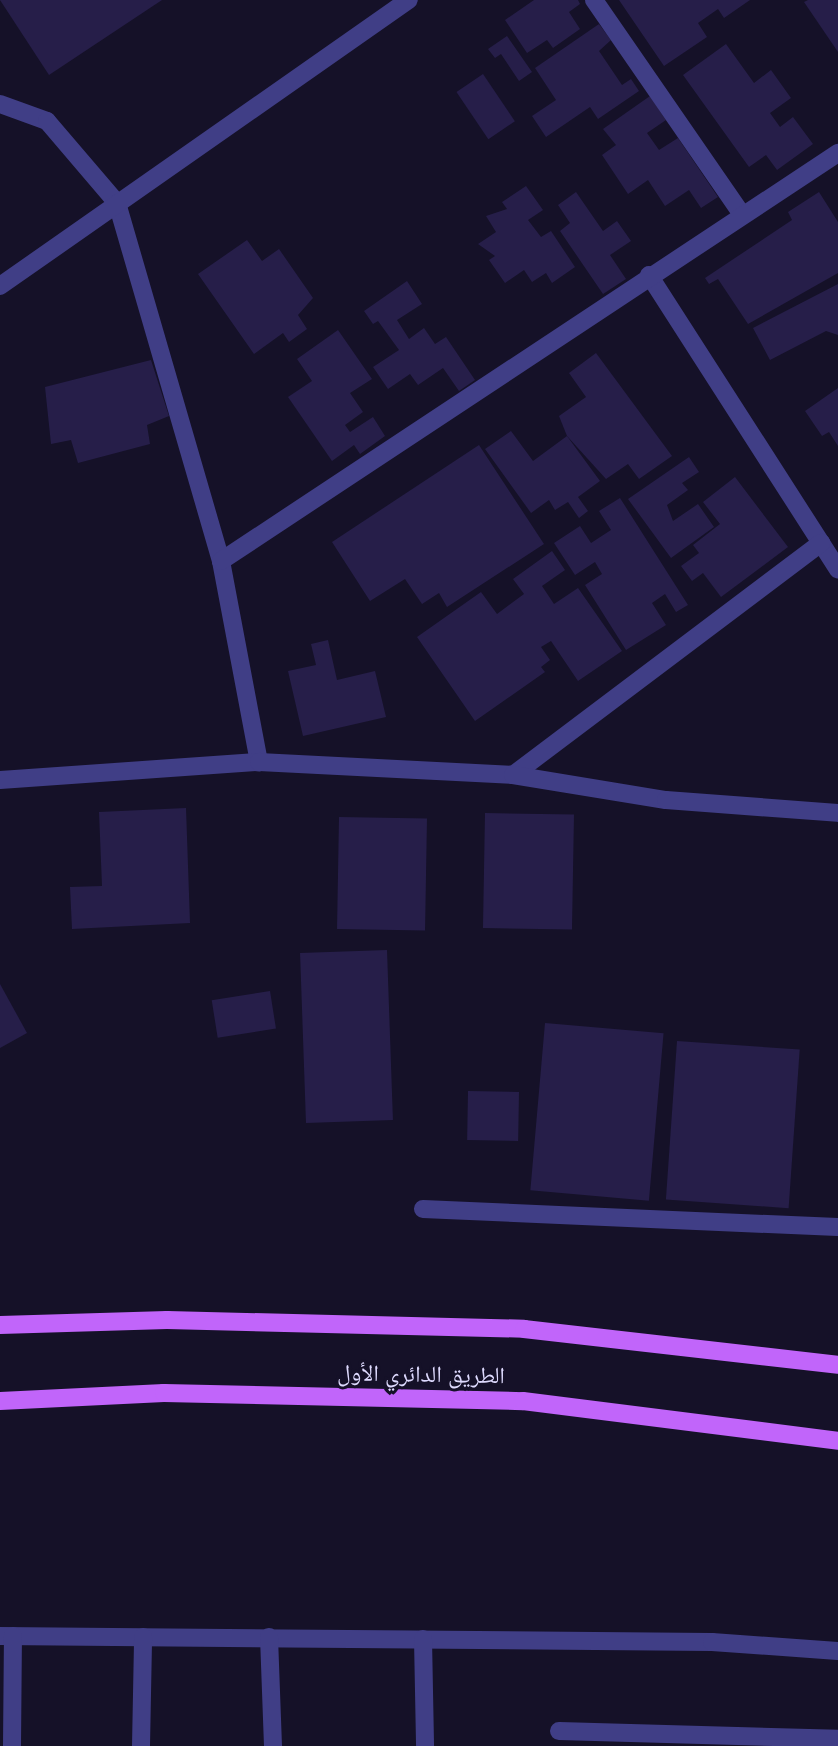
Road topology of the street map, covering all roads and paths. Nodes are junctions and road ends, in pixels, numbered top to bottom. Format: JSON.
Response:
{"nodes":[{"id":1,"x":409,"y":0,"type":"edge"},
{"id":2,"x":594,"y":0,"type":"edge"},
{"id":3,"x":0,"y":104,"type":"edge"},
{"id":4,"x":838,"y":153,"type":"edge"},
{"id":5,"x":117,"y":203,"type":"junction"},
{"id":6,"x":741,"y":213,"type":"junction"},
{"id":7,"x":649,"y":275,"type":"junction"},
{"id":8,"x":0,"y":286,"type":"edge"},
{"id":9,"x":821,"y":543,"type":"junction"},
{"id":10,"x":221,"y":561,"type":"junction"},
{"id":11,"x":838,"y":569,"type":"edge"},
{"id":12,"x":259,"y":762,"type":"junction"},
{"id":13,"x":513,"y":775,"type":"junction"},
{"id":14,"x":0,"y":780,"type":"edge"},
{"id":15,"x":838,"y":813,"type":"edge"},
{"id":16,"x":423,"y":1209,"type":"dead end"},
{"id":17,"x":838,"y":1227,"type":"edge"},
{"id":18,"x":0,"y":1325,"type":"edge"},
{"id":19,"x":838,"y":1365,"type":"edge"},
{"id":20,"x":0,"y":1401,"type":"edge"},
{"id":21,"x":838,"y":1441,"type":"edge"},
{"id":22,"x":6,"y":1636,"type":"edge"},
{"id":23,"x":143,"y":1637,"type":"junction"},
{"id":24,"x":269,"y":1637,"type":"junction"},
{"id":25,"x":423,"y":1639,"type":"junction"},
{"id":26,"x":838,"y":1651,"type":"edge"},
{"id":27,"x":559,"y":1731,"type":"dead end"},
{"id":28,"x":838,"y":1739,"type":"edge"},
{"id":29,"x":12,"y":1746,"type":"edge"},
{"id":30,"x":141,"y":1746,"type":"edge"},
{"id":31,"x":272,"y":1746,"type":"edge"},
{"id":32,"x":425,"y":1746,"type":"edge"}],
"edges":[{"from":1,"to":5,"type":"street"},
{"from":2,"to":6,"type":"street"},
{"from":3,"to":5,"type":"street"},
{"from":4,"to":6,"type":"street"},
{"from":5,"to":8,"type":"street"},
{"from":5,"to":10,"type":"street"},
{"from":6,"to":7,"type":"street"},
{"from":7,"to":9,"type":"street"},
{"from":7,"to":10,"type":"street"},
{"from":9,"to":11,"type":"street"},
{"from":9,"to":13,"type":"street"},
{"from":10,"to":12,"type":"street"},
{"from":12,"to":13,"type":"street"},
{"from":12,"to":14,"type":"street"},
{"from":13,"to":15,"type":"street"},
{"from":16,"to":17,"type":"street"},
{"from":18,"to":19,"type":"main road","name":"الطريق الدائري الأول"},
{"from":20,"to":21,"type":"main road","name":"الطريق الدائري الأول"},
{"from":22,"to":23,"type":"street"},
{"from":22,"to":29,"type":"street"},
{"from":23,"to":24,"type":"street"},
{"from":23,"to":30,"type":"street"},
{"from":24,"to":25,"type":"street"},
{"from":24,"to":31,"type":"street"},
{"from":25,"to":26,"type":"street"},
{"from":25,"to":32,"type":"street"},
{"from":27,"to":28,"type":"street"}]}
